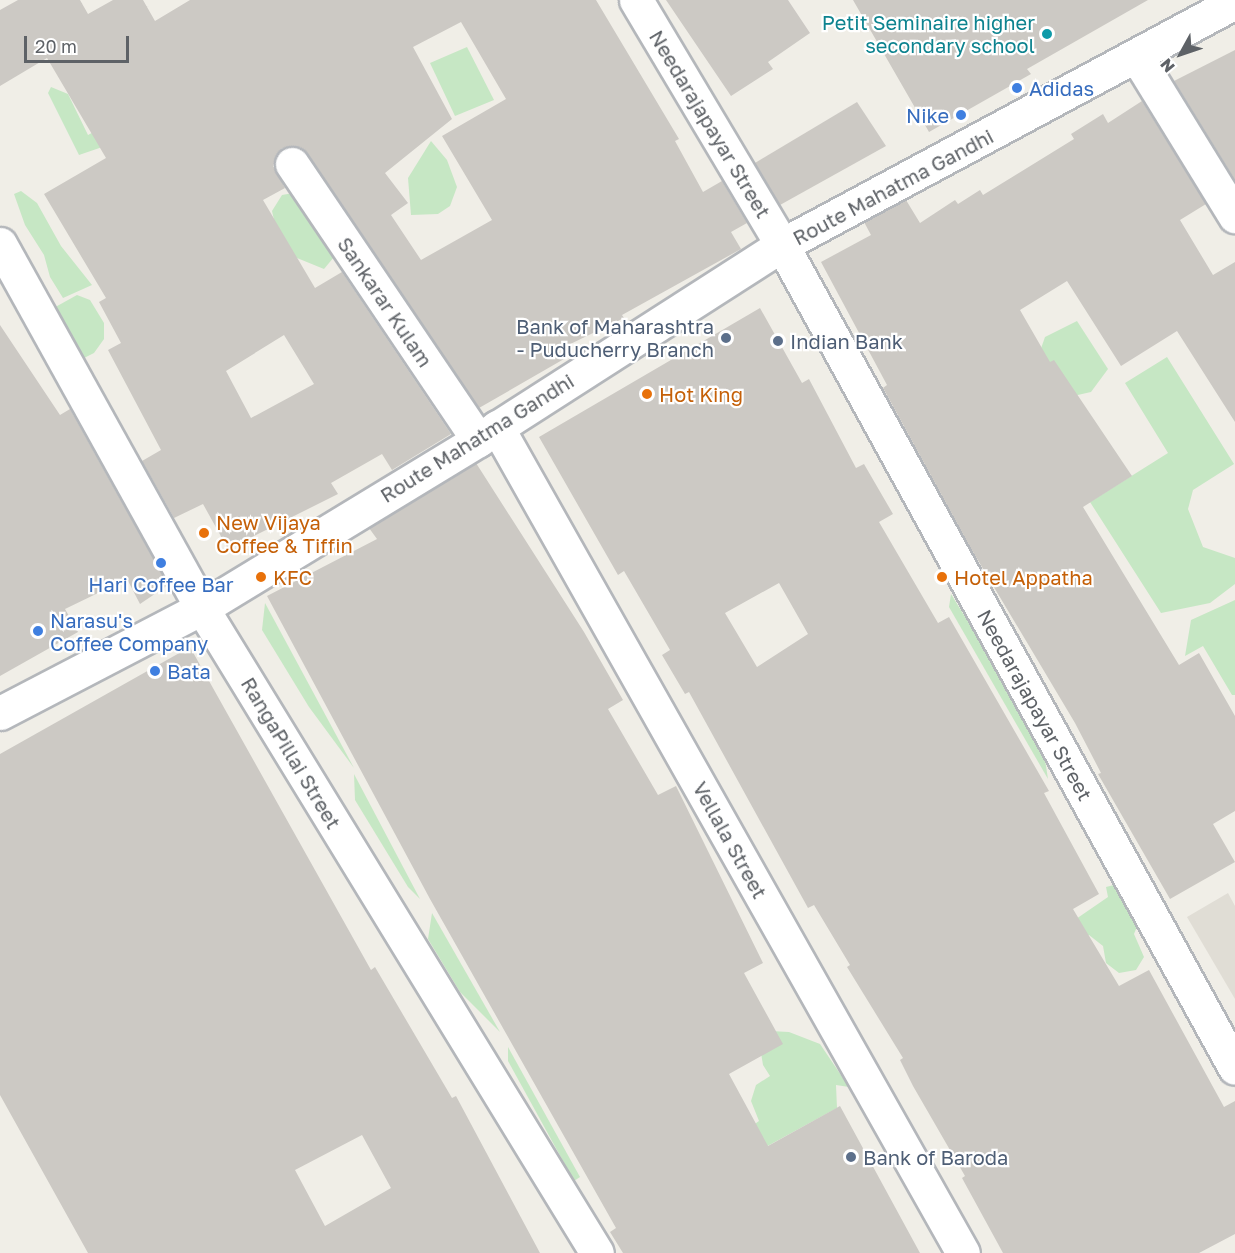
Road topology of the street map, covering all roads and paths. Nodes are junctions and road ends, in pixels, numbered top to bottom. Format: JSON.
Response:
{"nodes":[{"id":1,"x":636,"y":0,"type":"edge"},
{"id":2,"x":1235,"y":2,"type":"edge"},
{"id":3,"x":1137,"y":57,"type":"junction"},
{"id":4,"x":292,"y":164,"type":"dead end"},
{"id":5,"x":1235,"y":216,"type":"edge"},
{"id":6,"x":0,"y":244,"type":"edge"},
{"id":7,"x":782,"y":245,"type":"junction"},
{"id":8,"x":487,"y":433,"type":"junction"},
{"id":9,"x":202,"y":608,"type":"junction"},
{"id":10,"x":0,"y":713,"type":"edge"},
{"id":11,"x":1235,"y":1068,"type":"edge"},
{"id":12,"x":597,"y":1253,"type":"edge"},
{"id":13,"x":963,"y":1253,"type":"edge"}],
"edges":[{"from":1,"to":7,"type":"street","name":"Needarajapayar Street"},
{"from":2,"to":3,"type":"street","name":"Route Mahatma Gandhi"},
{"from":3,"to":5,"type":"street"},
{"from":3,"to":7,"type":"street","name":"Route Mahatma Gandhi"},
{"from":4,"to":8,"type":"street","name":"Sankarar Kulam"},
{"from":6,"to":9,"type":"street","name":"RangaPillai Street"},
{"from":7,"to":8,"type":"street","name":"Route Mahatma Gandhi"},
{"from":7,"to":11,"type":"street","name":"Needarajapayar Street"},
{"from":8,"to":9,"type":"street","name":"Route Mahatma Gandhi"},
{"from":8,"to":13,"type":"street","name":"Vellala Street"},
{"from":9,"to":10,"type":"street","name":"Route Mahatma Gandhi"},
{"from":9,"to":12,"type":"street","name":"RangaPillai Street"}]}
